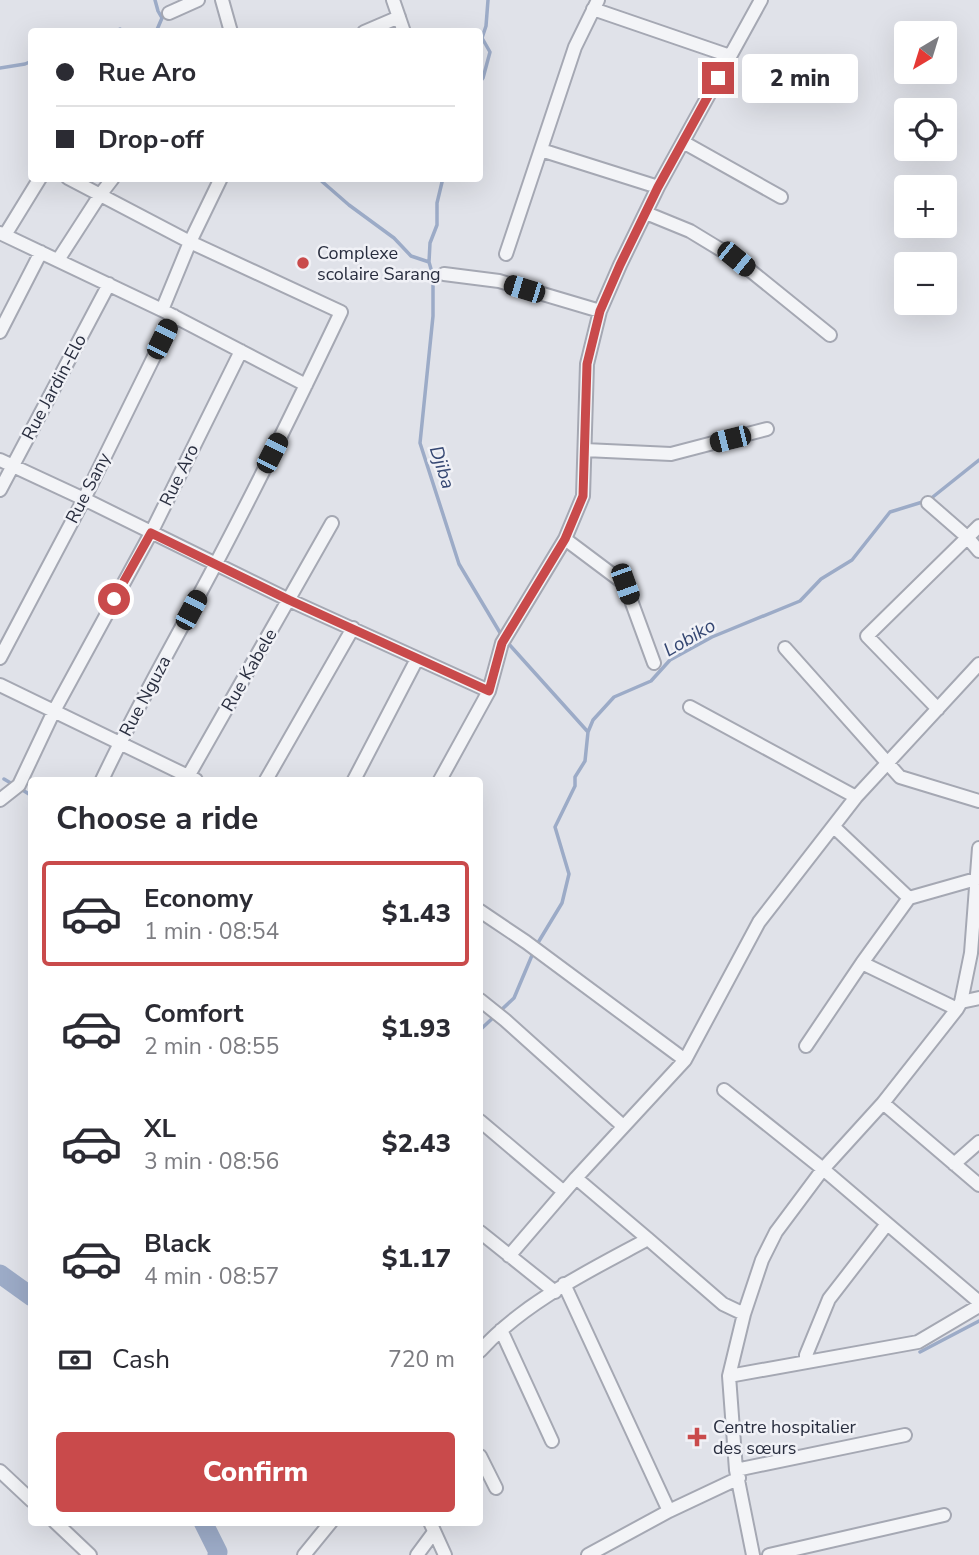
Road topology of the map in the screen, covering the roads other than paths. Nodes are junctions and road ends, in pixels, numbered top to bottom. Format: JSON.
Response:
{"nodes":[{"id":1,"x":198,"y":0,"type":"edge"},
{"id":2,"x":222,"y":0,"type":"edge"},
{"id":3,"x":393,"y":0,"type":"edge"},
{"id":4,"x":761,"y":0,"type":"edge"},
{"id":5,"x":595,"y":4,"type":"edge"},
{"id":6,"x":169,"y":13,"type":"dead end"},
{"id":7,"x":399,"y":17,"type":"junction"},
{"id":8,"x":231,"y":28,"type":"edge"},
{"id":9,"x":373,"y":28,"type":"edge"},
{"id":10,"x":403,"y":28,"type":"edge"},
{"id":11,"x":730,"y":56,"type":"junction"},
{"id":12,"x":683,"y":142,"type":"junction"},
{"id":13,"x":541,"y":150,"type":"junction"},
{"id":14,"x":37,"y":182,"type":"edge"},
{"id":15,"x":76,"y":182,"type":"edge"},
{"id":16,"x":110,"y":182,"type":"edge"},
{"id":17,"x":219,"y":182,"type":"edge"},
{"id":18,"x":658,"y":187,"type":"junction"},
{"id":19,"x":100,"y":195,"type":"junction"},
{"id":20,"x":782,"y":197,"type":"dead end"},
{"id":21,"x":646,"y":213,"type":"junction"},
{"id":22,"x":2,"y":234,"type":"edge"},
{"id":23,"x":190,"y":242,"type":"junction"},
{"id":24,"x":41,"y":252,"type":"junction"},
{"id":25,"x":506,"y":254,"type":"dead end"},
{"id":26,"x":58,"y":260,"type":"junction"},
{"id":27,"x":444,"y":274,"type":"dead end"},
{"id":28,"x":109,"y":284,"type":"junction"},
{"id":29,"x":600,"y":311,"type":"junction"},
{"id":30,"x":168,"y":313,"type":"junction"},
{"id":31,"x":0,"y":331,"type":"edge"},
{"id":32,"x":830,"y":335,"type":"dead end"},
{"id":33,"x":241,"y":351,"type":"junction"},
{"id":34,"x":306,"y":385,"type":"junction"},
{"id":35,"x":767,"y":429,"type":"dead end"},
{"id":36,"x":585,"y":450,"type":"junction"},
{"id":37,"x":6,"y":463,"type":"edge"},
{"id":38,"x":0,"y":490,"type":"edge"},
{"id":39,"x":84,"y":499,"type":"junction"},
{"id":40,"x":929,"y":503,"type":"dead end"},
{"id":41,"x":332,"y":523,"type":"dead end"},
{"id":42,"x":979,"y":526,"type":"edge"},
{"id":43,"x":151,"y":533,"type":"junction"},
{"id":44,"x":967,"y":537,"type":"junction"},
{"id":45,"x":565,"y":539,"type":"junction"},
{"id":46,"x":979,"y":551,"type":"edge"},
{"id":47,"x":215,"y":565,"type":"junction"},
{"id":48,"x":289,"y":600,"type":"junction"},
{"id":49,"x":353,"y":628,"type":"junction"},
{"id":50,"x":785,"y":648,"type":"dead end"},
{"id":51,"x":0,"y":658,"type":"edge"},
{"id":52,"x":417,"y":659,"type":"junction"},
{"id":53,"x":653,"y":663,"type":"dead end"},
{"id":54,"x":979,"y":664,"type":"edge"},
{"id":55,"x":0,"y":685,"type":"edge"},
{"id":56,"x":489,"y":691,"type":"junction"},
{"id":57,"x":690,"y":707,"type":"dead end"},
{"id":58,"x":938,"y":709,"type":"junction"},
{"id":59,"x":54,"y":711,"type":"junction"},
{"id":60,"x":120,"y":743,"type":"junction"},
{"id":61,"x":889,"y":763,"type":"junction"},
{"id":62,"x":103,"y":777,"type":"edge"},
{"id":63,"x":186,"y":777,"type":"edge"},
{"id":64,"x":191,"y":777,"type":"edge"},
{"id":65,"x":268,"y":777,"type":"edge"},
{"id":66,"x":356,"y":777,"type":"edge"},
{"id":67,"x":442,"y":777,"type":"edge"},
{"id":68,"x":856,"y":797,"type":"junction"},
{"id":69,"x":0,"y":800,"type":"edge"},
{"id":70,"x":979,"y":801,"type":"edge"},
{"id":71,"x":834,"y":827,"type":"junction"},
{"id":72,"x":979,"y":848,"type":"edge"},
{"id":73,"x":976,"y":879,"type":"junction"},
{"id":74,"x":909,"y":898,"type":"junction"},
{"id":75,"x":483,"y":913,"type":"edge"},
{"id":76,"x":862,"y":963,"type":"junction"},
{"id":77,"x":979,"y":998,"type":"edge"},
{"id":78,"x":483,"y":1003,"type":"edge"},
{"id":79,"x":959,"y":1006,"type":"junction"},
{"id":80,"x":806,"y":1046,"type":"dead end"},
{"id":81,"x":685,"y":1060,"type":"junction"},
{"id":82,"x":724,"y":1090,"type":"dead end"},
{"id":83,"x":883,"y":1103,"type":"junction"},
{"id":84,"x":483,"y":1124,"type":"edge"},
{"id":85,"x":623,"y":1126,"type":"junction"},
{"id":86,"x":979,"y":1142,"type":"edge"},
{"id":87,"x":954,"y":1164,"type":"junction"},
{"id":88,"x":823,"y":1169,"type":"junction"},
{"id":89,"x":576,"y":1178,"type":"junction"},
{"id":90,"x":979,"y":1185,"type":"edge"},
{"id":91,"x":564,"y":1192,"type":"junction"},
{"id":92,"x":887,"y":1224,"type":"junction"},
{"id":93,"x":483,"y":1234,"type":"edge"},
{"id":94,"x":648,"y":1238,"type":"junction"},
{"id":95,"x":509,"y":1256,"type":"junction"},
{"id":96,"x":559,"y":1288,"type":"junction"},
{"id":97,"x":979,"y":1304,"type":"edge"},
{"id":98,"x":744,"y":1314,"type":"junction"},
{"id":99,"x":501,"y":1329,"type":"junction"},
{"id":100,"x":483,"y":1333,"type":"edge"},
{"id":101,"x":490,"y":1339,"type":"junction"},
{"id":102,"x":483,"y":1347,"type":"edge"},
{"id":103,"x":806,"y":1362,"type":"junction"},
{"id":104,"x":730,"y":1376,"type":"junction"},
{"id":105,"x":905,"y":1435,"type":"dead end"},
{"id":106,"x":552,"y":1441,"type":"dead end"},
{"id":107,"x":483,"y":1462,"type":"edge"},
{"id":108,"x":0,"y":1471,"type":"edge"},
{"id":109,"x":738,"y":1474,"type":"junction"},
{"id":110,"x":496,"y":1488,"type":"dead end"},
{"id":111,"x":28,"y":1497,"type":"edge"},
{"id":112,"x":669,"y":1511,"type":"junction"},
{"id":113,"x":944,"y":1516,"type":"dead end"},
{"id":114,"x":59,"y":1526,"type":"edge"},
{"id":115,"x":328,"y":1526,"type":"edge"},
{"id":116,"x":433,"y":1527,"type":"edge"},
{"id":117,"x":309,"y":1553,"type":"edge"},
{"id":118,"x":90,"y":1555,"type":"edge"},
{"id":119,"x":417,"y":1555,"type":"edge"},
{"id":120,"x":445,"y":1555,"type":"edge"},
{"id":121,"x":587,"y":1555,"type":"edge"},
{"id":122,"x":753,"y":1555,"type":"edge"},
{"id":123,"x":769,"y":1555,"type":"edge"}],
"edges":[{"from":1,"to":6,"type":"street"},
{"from":2,"to":8,"type":"street"},
{"from":3,"to":7,"type":"street"},
{"from":4,"to":11,"type":"street"},
{"from":5,"to":11,"type":"street"},
{"from":5,"to":13,"type":"street"},
{"from":7,"to":9,"type":"street"},
{"from":7,"to":10,"type":"street"},
{"from":11,"to":12,"type":"street"},
{"from":12,"to":18,"type":"street"},
{"from":12,"to":20,"type":"street"},
{"from":13,"to":18,"type":"street"},
{"from":13,"to":25,"type":"street"},
{"from":14,"to":22,"type":"street"},
{"from":15,"to":19,"type":"street"},
{"from":16,"to":19,"type":"street"},
{"from":17,"to":23,"type":"street","name":"Rue Sany"},
{"from":18,"to":21,"type":"street"},
{"from":19,"to":23,"type":"street"},
{"from":19,"to":26,"type":"street"},
{"from":21,"to":29,"type":"street"},
{"from":21,"to":32,"type":"street"},
{"from":22,"to":24,"type":"street"},
{"from":23,"to":30,"type":"street","name":"Rue Sany"},
{"from":23,"to":34,"type":"street","name":"Rue Nguza"},
{"from":24,"to":26,"type":"street"},
{"from":24,"to":31,"type":"street"},
{"from":26,"to":28,"type":"street"},
{"from":27,"to":29,"type":"street"},
{"from":28,"to":30,"type":"street"},
{"from":28,"to":37,"type":"street","name":"Rue Jardin-Elo"},
{"from":29,"to":36,"type":"street"},
{"from":30,"to":33,"type":"street"},
{"from":30,"to":39,"type":"street","name":"Rue Sany"},
{"from":33,"to":34,"type":"street"},
{"from":33,"to":43,"type":"street","name":"Rue Aro"},
{"from":34,"to":47,"type":"street","name":"Rue Nguza"},
{"from":35,"to":36,"type":"street"},
{"from":36,"to":45,"type":"street"},
{"from":37,"to":38,"type":"street","name":"Rue Jardin-Elo"},
{"from":37,"to":39,"type":"street"},
{"from":39,"to":43,"type":"street"},
{"from":39,"to":51,"type":"street","name":"Rue Sany"},
{"from":40,"to":44,"type":"street"},
{"from":41,"to":48,"type":"street","name":"Rue Kabele"},
{"from":42,"to":44,"type":"street"},
{"from":43,"to":47,"type":"street"},
{"from":43,"to":59,"type":"street","name":"Rue Aro"},
{"from":44,"to":46,"type":"street"},
{"from":44,"to":58,"type":"street"},
{"from":45,"to":53,"type":"street"},
{"from":45,"to":56,"type":"street"},
{"from":47,"to":48,"type":"street"},
{"from":47,"to":60,"type":"street","name":"Rue Nguza"},
{"from":48,"to":49,"type":"street"},
{"from":48,"to":64,"type":"street","name":"Rue Kabele"},
{"from":49,"to":52,"type":"street"},
{"from":49,"to":65,"type":"street"},
{"from":50,"to":61,"type":"street"},
{"from":52,"to":56,"type":"street"},
{"from":52,"to":66,"type":"street"},
{"from":54,"to":58,"type":"street"},
{"from":55,"to":59,"type":"street"},
{"from":56,"to":67,"type":"street"},
{"from":57,"to":68,"type":"street"},
{"from":58,"to":61,"type":"street"},
{"from":59,"to":60,"type":"street"},
{"from":59,"to":69,"type":"street","name":"Rue Aro"},
{"from":60,"to":62,"type":"street","name":"Rue Nguza"},
{"from":60,"to":63,"type":"street"},
{"from":61,"to":68,"type":"street"},
{"from":61,"to":70,"type":"street"},
{"from":68,"to":71,"type":"street"},
{"from":71,"to":74,"type":"street"},
{"from":71,"to":81,"type":"street"},
{"from":72,"to":73,"type":"street"},
{"from":73,"to":74,"type":"street"},
{"from":73,"to":79,"type":"street"},
{"from":74,"to":76,"type":"street"},
{"from":75,"to":81,"type":"street"},
{"from":76,"to":79,"type":"street"},
{"from":76,"to":80,"type":"street"},
{"from":77,"to":79,"type":"street"},
{"from":78,"to":85,"type":"street"},
{"from":79,"to":83,"type":"street"},
{"from":81,"to":85,"type":"street"},
{"from":82,"to":88,"type":"street"},
{"from":83,"to":87,"type":"street"},
{"from":83,"to":88,"type":"street"},
{"from":84,"to":91,"type":"street"},
{"from":85,"to":89,"type":"street"},
{"from":86,"to":87,"type":"street"},
{"from":87,"to":90,"type":"street"},
{"from":88,"to":92,"type":"street"},
{"from":88,"to":98,"type":"street"},
{"from":89,"to":91,"type":"street"},
{"from":89,"to":94,"type":"street"},
{"from":91,"to":95,"type":"street"},
{"from":92,"to":97,"type":"street"},
{"from":92,"to":103,"type":"street"},
{"from":93,"to":95,"type":"street"},
{"from":94,"to":96,"type":"street"},
{"from":94,"to":98,"type":"street"},
{"from":95,"to":96,"type":"street"},
{"from":96,"to":99,"type":"street"},
{"from":96,"to":112,"type":"street"},
{"from":97,"to":103,"type":"street"},
{"from":98,"to":104,"type":"street"},
{"from":99,"to":101,"type":"street"},
{"from":99,"to":106,"type":"street"},
{"from":100,"to":101,"type":"street"},
{"from":101,"to":102,"type":"street"},
{"from":103,"to":104,"type":"street"},
{"from":104,"to":109,"type":"street"},
{"from":105,"to":109,"type":"street"},
{"from":107,"to":110,"type":"street"},
{"from":108,"to":111,"type":"street"},
{"from":109,"to":112,"type":"street"},
{"from":109,"to":122,"type":"street"},
{"from":112,"to":121,"type":"street"},
{"from":113,"to":123,"type":"street"},
{"from":114,"to":118,"type":"street"},
{"from":115,"to":117,"type":"street"},
{"from":116,"to":119,"type":"street"},
{"from":116,"to":120,"type":"street"}]}
